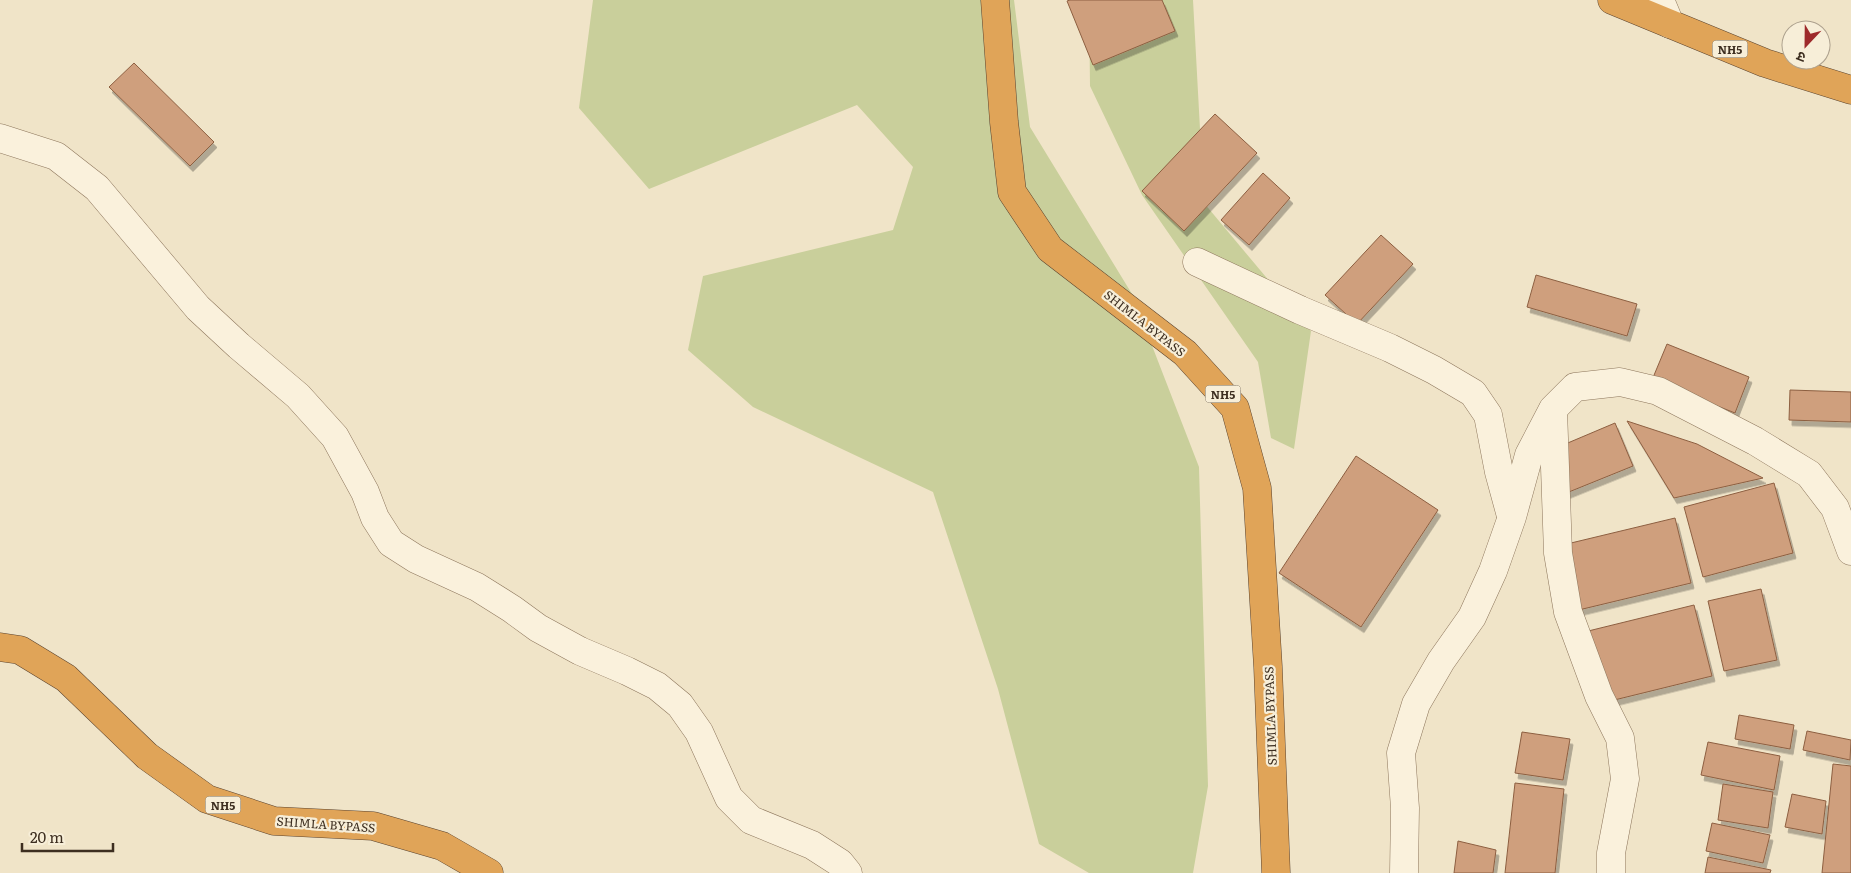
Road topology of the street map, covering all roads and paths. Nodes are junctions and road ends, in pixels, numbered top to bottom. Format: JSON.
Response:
{"nodes":[{"id":1,"x":995,"y":0,"type":"edge"},
{"id":2,"x":1612,"y":0,"type":"edge"},
{"id":3,"x":1665,"y":12,"type":"edge"},
{"id":4,"x":1851,"y":90,"type":"edge"},
{"id":5,"x":0,"y":138,"type":"edge"},
{"id":6,"x":1197,"y":262,"type":"dead end"},
{"id":7,"x":1552,"y":410,"type":"junction"},
{"id":8,"x":1512,"y":517,"type":"junction"},
{"id":9,"x":1851,"y":551,"type":"edge"},
{"id":10,"x":0,"y":647,"type":"edge"},
{"id":11,"x":489,"y":873,"type":"edge"},
{"id":12,"x":848,"y":873,"type":"edge"},
{"id":13,"x":1276,"y":873,"type":"edge"},
{"id":14,"x":1404,"y":873,"type":"edge"},
{"id":15,"x":1610,"y":873,"type":"edge"}],
"edges":[{"from":1,"to":13,"type":"highway","name":"SHIMLA BYPASS","number":"NH5"},
{"from":2,"to":3,"type":"highway","number":"NH5"},
{"from":3,"to":4,"type":"highway","number":"NH5"},
{"from":5,"to":12,"type":"street"},
{"from":6,"to":8,"type":"street"},
{"from":7,"to":8,"type":"street"},
{"from":7,"to":9,"type":"street"},
{"from":7,"to":15,"type":"street"},
{"from":8,"to":14,"type":"street"},
{"from":10,"to":11,"type":"highway","name":"SHIMLA BYPASS","number":"NH5"}]}
